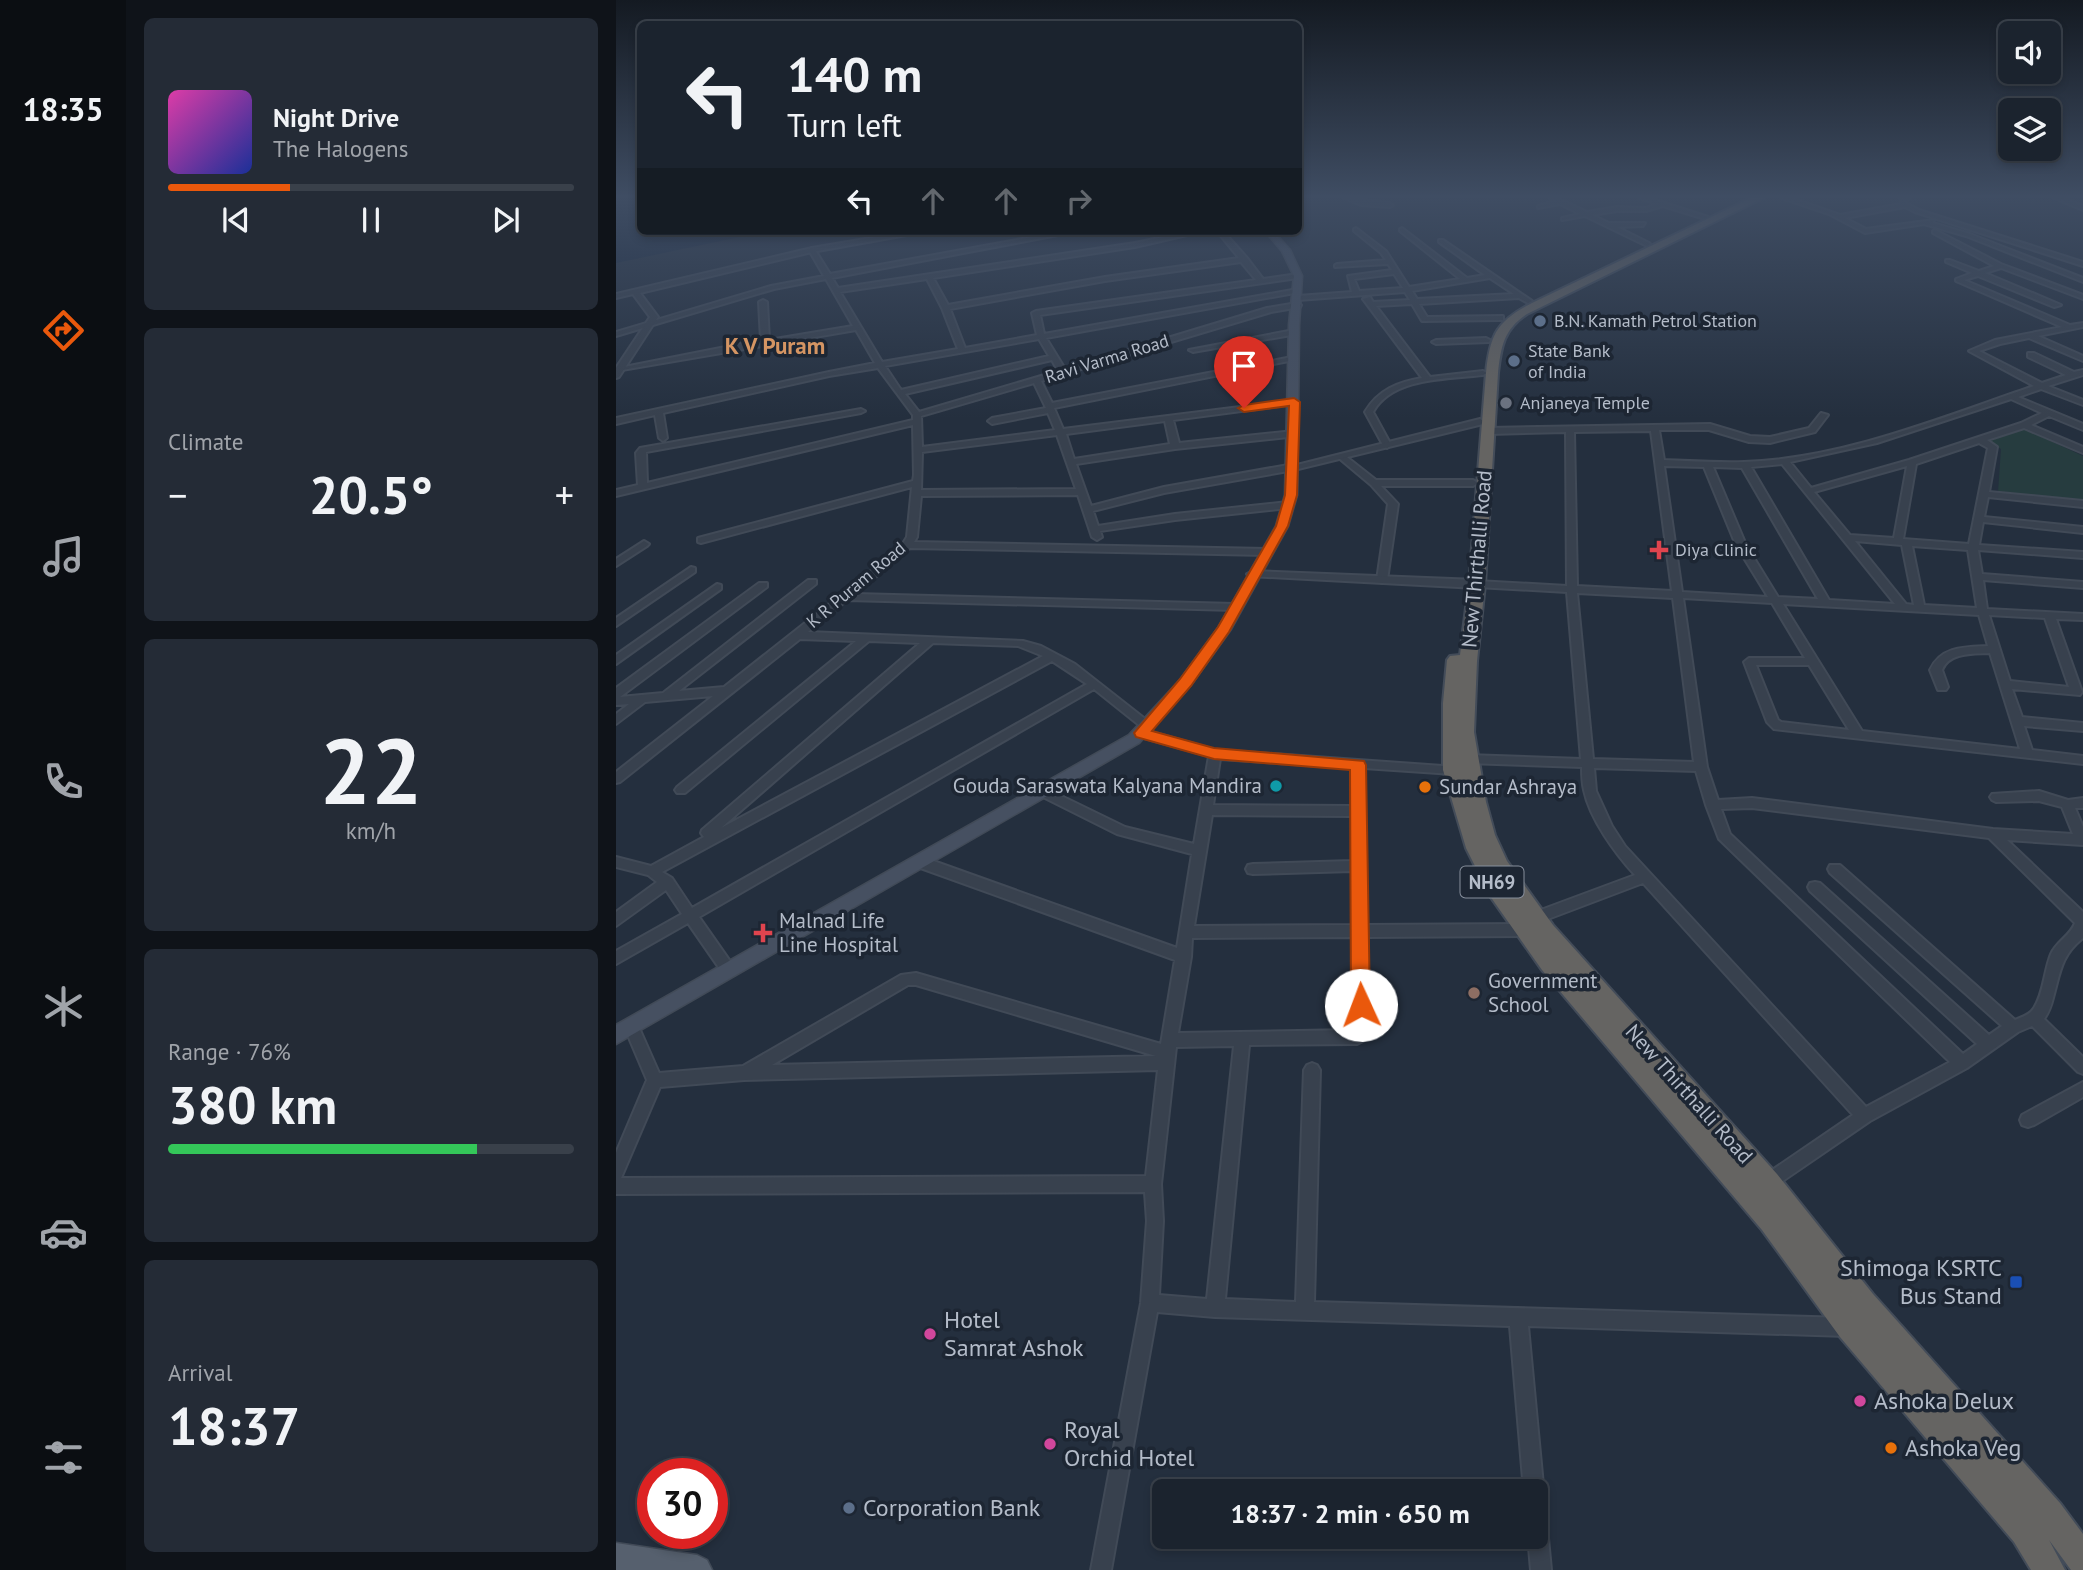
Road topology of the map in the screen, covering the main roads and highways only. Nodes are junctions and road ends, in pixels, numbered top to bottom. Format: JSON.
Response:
{"nodes":[{"id":1,"x":1292,"y":271,"type":"edge"},
{"id":2,"x":1580,"y":271,"type":"edge"},
{"id":3,"x":1590,"y":271,"type":"edge"},
{"id":4,"x":1532,"y":299,"type":"junction"},
{"id":5,"x":1484,"y":427,"type":"junction"},
{"id":6,"x":1472,"y":584,"type":"junction"},
{"id":7,"x":1530,"y":924,"type":"junction"},
{"id":8,"x":616,"y":1035,"type":"edge"},
{"id":9,"x":616,"y":1558,"type":"edge"},
{"id":10,"x":2083,"y":1560,"type":"edge"},
{"id":11,"x":697,"y":1570,"type":"edge"},
{"id":12,"x":2049,"y":1570,"type":"edge"}],
"edges":[{"from":1,"to":8,"type":"main road"},
{"from":2,"to":4,"type":"highway","number":"NH69"},
{"from":3,"to":4,"type":"highway","name":"New Thirthalli Road","number":"NH69"},
{"from":4,"to":5,"type":"highway","name":"New Thirthalli Road","number":"NH69"},
{"from":4,"to":5,"type":"highway","number":"NH69"},
{"from":5,"to":6,"type":"highway","name":"New Thirthalli Road","number":"NH69"},
{"from":5,"to":6,"type":"highway","number":"NH69"},
{"from":6,"to":7,"type":"highway","name":"New Thirthalli Road","number":"NH69"},
{"from":7,"to":10,"type":"highway","name":"New Thirthalli Road","number":"NH69"},
{"from":7,"to":12,"type":"highway","number":"NH69"},
{"from":9,"to":11,"type":"main road"}]}
